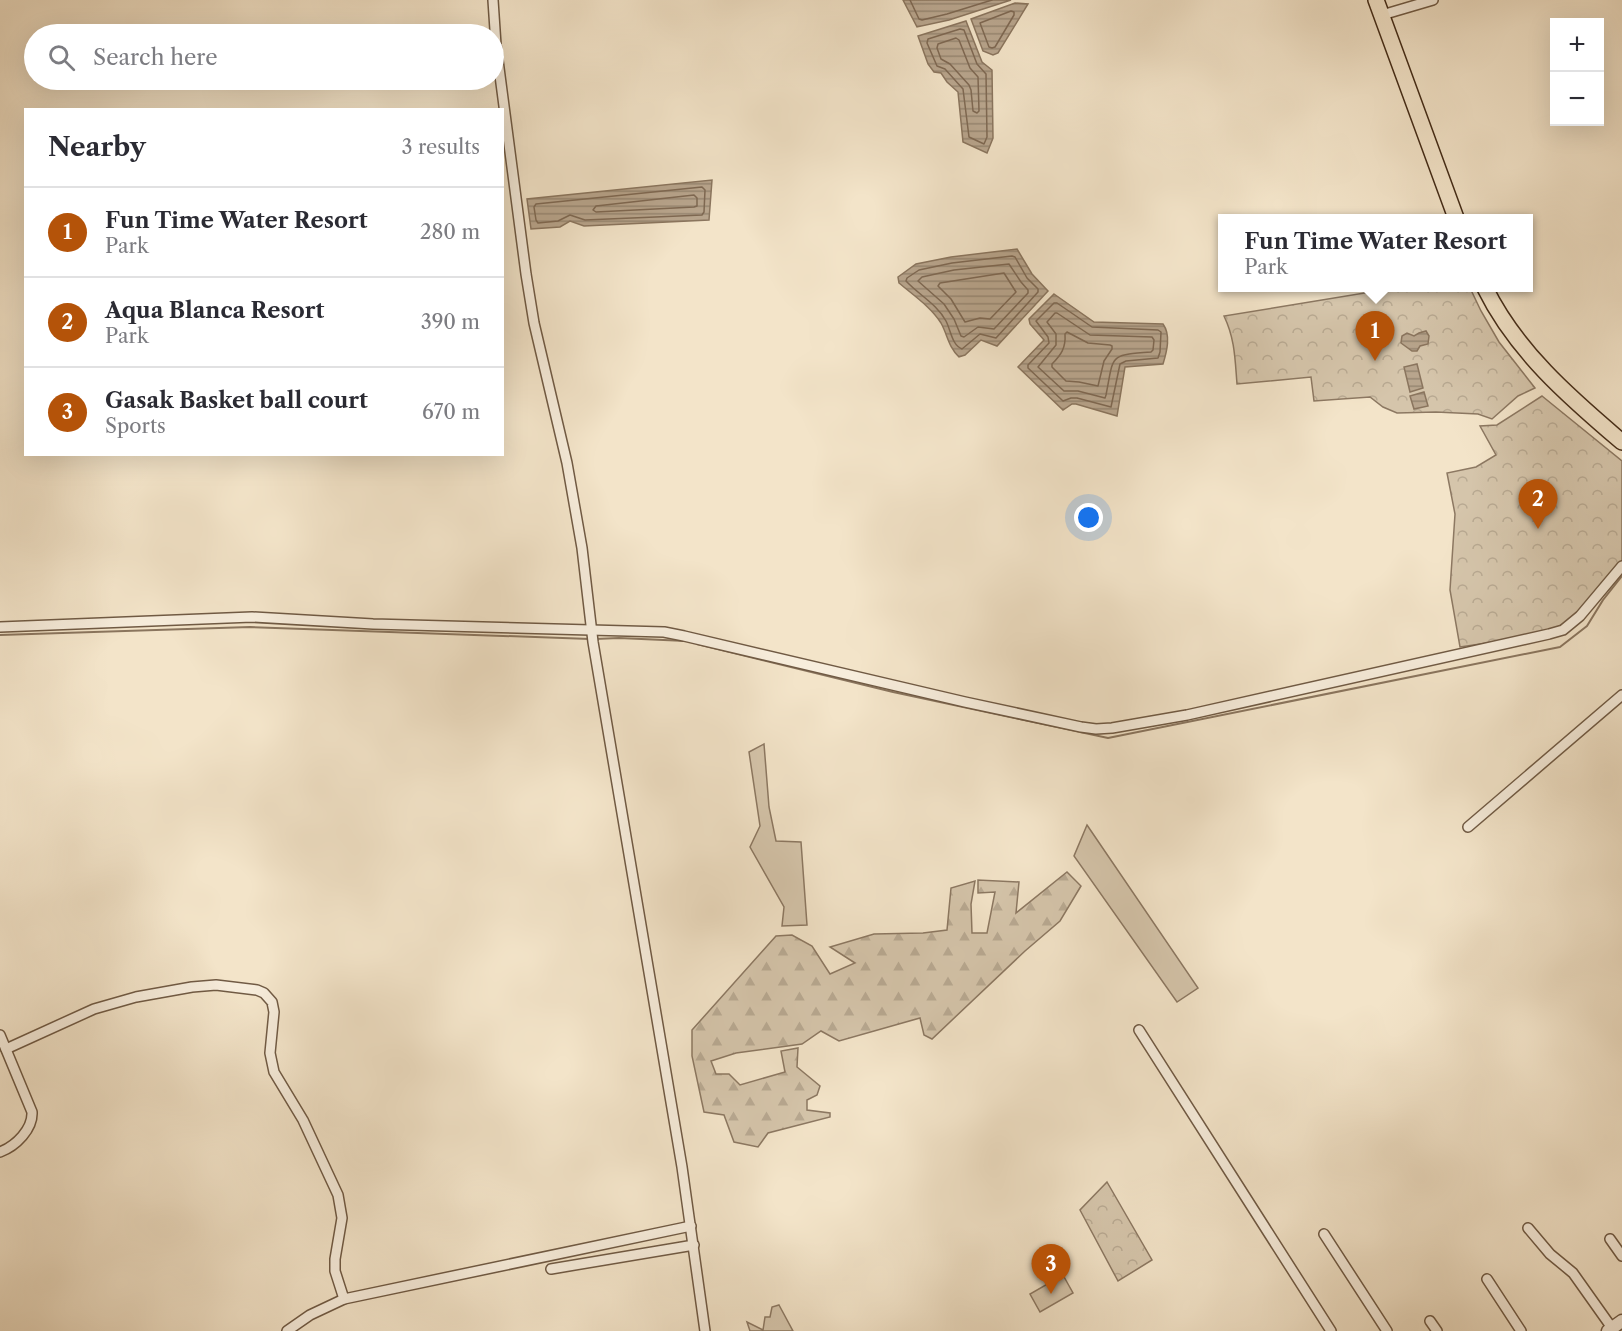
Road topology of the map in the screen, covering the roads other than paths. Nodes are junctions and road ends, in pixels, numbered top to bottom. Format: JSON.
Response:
{"nodes":[{"id":1,"x":493,"y":0,"type":"edge"},
{"id":2,"x":1376,"y":0,"type":"edge"},
{"id":3,"x":1431,"y":0,"type":"edge"},
{"id":4,"x":1382,"y":15,"type":"junction"},
{"id":5,"x":495,"y":24,"type":"edge"},
{"id":6,"x":502,"y":90,"type":"edge"},
{"id":7,"x":1454,"y":214,"type":"edge"},
{"id":8,"x":1487,"y":292,"type":"edge"},
{"id":9,"x":1622,"y":442,"type":"edge"},
{"id":10,"x":1622,"y":566,"type":"edge"},
{"id":11,"x":0,"y":627,"type":"edge"},
{"id":12,"x":593,"y":636,"type":"junction"},
{"id":13,"x":1622,"y":695,"type":"edge"},
{"id":14,"x":1468,"y":827,"type":"dead end"},
{"id":15,"x":1139,"y":1030,"type":"dead end"},
{"id":16,"x":0,"y":1035,"type":"edge"},
{"id":17,"x":6,"y":1048,"type":"junction"},
{"id":18,"x":0,"y":1152,"type":"edge"},
{"id":19,"x":691,"y":1226,"type":"junction"},
{"id":20,"x":1528,"y":1228,"type":"dead end"},
{"id":21,"x":1324,"y":1234,"type":"dead end"},
{"id":22,"x":1610,"y":1239,"type":"dead end"},
{"id":23,"x":694,"y":1245,"type":"junction"},
{"id":24,"x":1622,"y":1256,"type":"edge"},
{"id":25,"x":551,"y":1269,"type":"dead end"},
{"id":26,"x":1487,"y":1279,"type":"dead end"},
{"id":27,"x":345,"y":1299,"type":"junction"},
{"id":28,"x":1430,"y":1321,"type":"dead end"},
{"id":29,"x":1614,"y":1327,"type":"edge"},
{"id":30,"x":287,"y":1331,"type":"edge"},
{"id":31,"x":705,"y":1331,"type":"edge"},
{"id":32,"x":1331,"y":1331,"type":"edge"},
{"id":33,"x":1387,"y":1331,"type":"edge"},
{"id":34,"x":1437,"y":1331,"type":"edge"},
{"id":35,"x":1521,"y":1331,"type":"edge"}],
"edges":[{"from":1,"to":5,"type":"street"},
{"from":2,"to":4,"type":"main road"},
{"from":3,"to":4,"type":"street"},
{"from":4,"to":7,"type":"main road"},
{"from":6,"to":12,"type":"street"},
{"from":8,"to":9,"type":"main road"},
{"from":10,"to":12,"type":"street"},
{"from":11,"to":12,"type":"street"},
{"from":12,"to":19,"type":"street"},
{"from":13,"to":14,"type":"street"},
{"from":15,"to":32,"type":"street"},
{"from":16,"to":17,"type":"street"},
{"from":17,"to":18,"type":"street"},
{"from":17,"to":27,"type":"street"},
{"from":19,"to":23,"type":"street"},
{"from":19,"to":27,"type":"street"},
{"from":20,"to":29,"type":"street"},
{"from":21,"to":33,"type":"street"},
{"from":22,"to":24,"type":"street"},
{"from":23,"to":25,"type":"street"},
{"from":23,"to":31,"type":"street"},
{"from":26,"to":35,"type":"street"},
{"from":27,"to":30,"type":"street"},
{"from":28,"to":34,"type":"street"}]}
